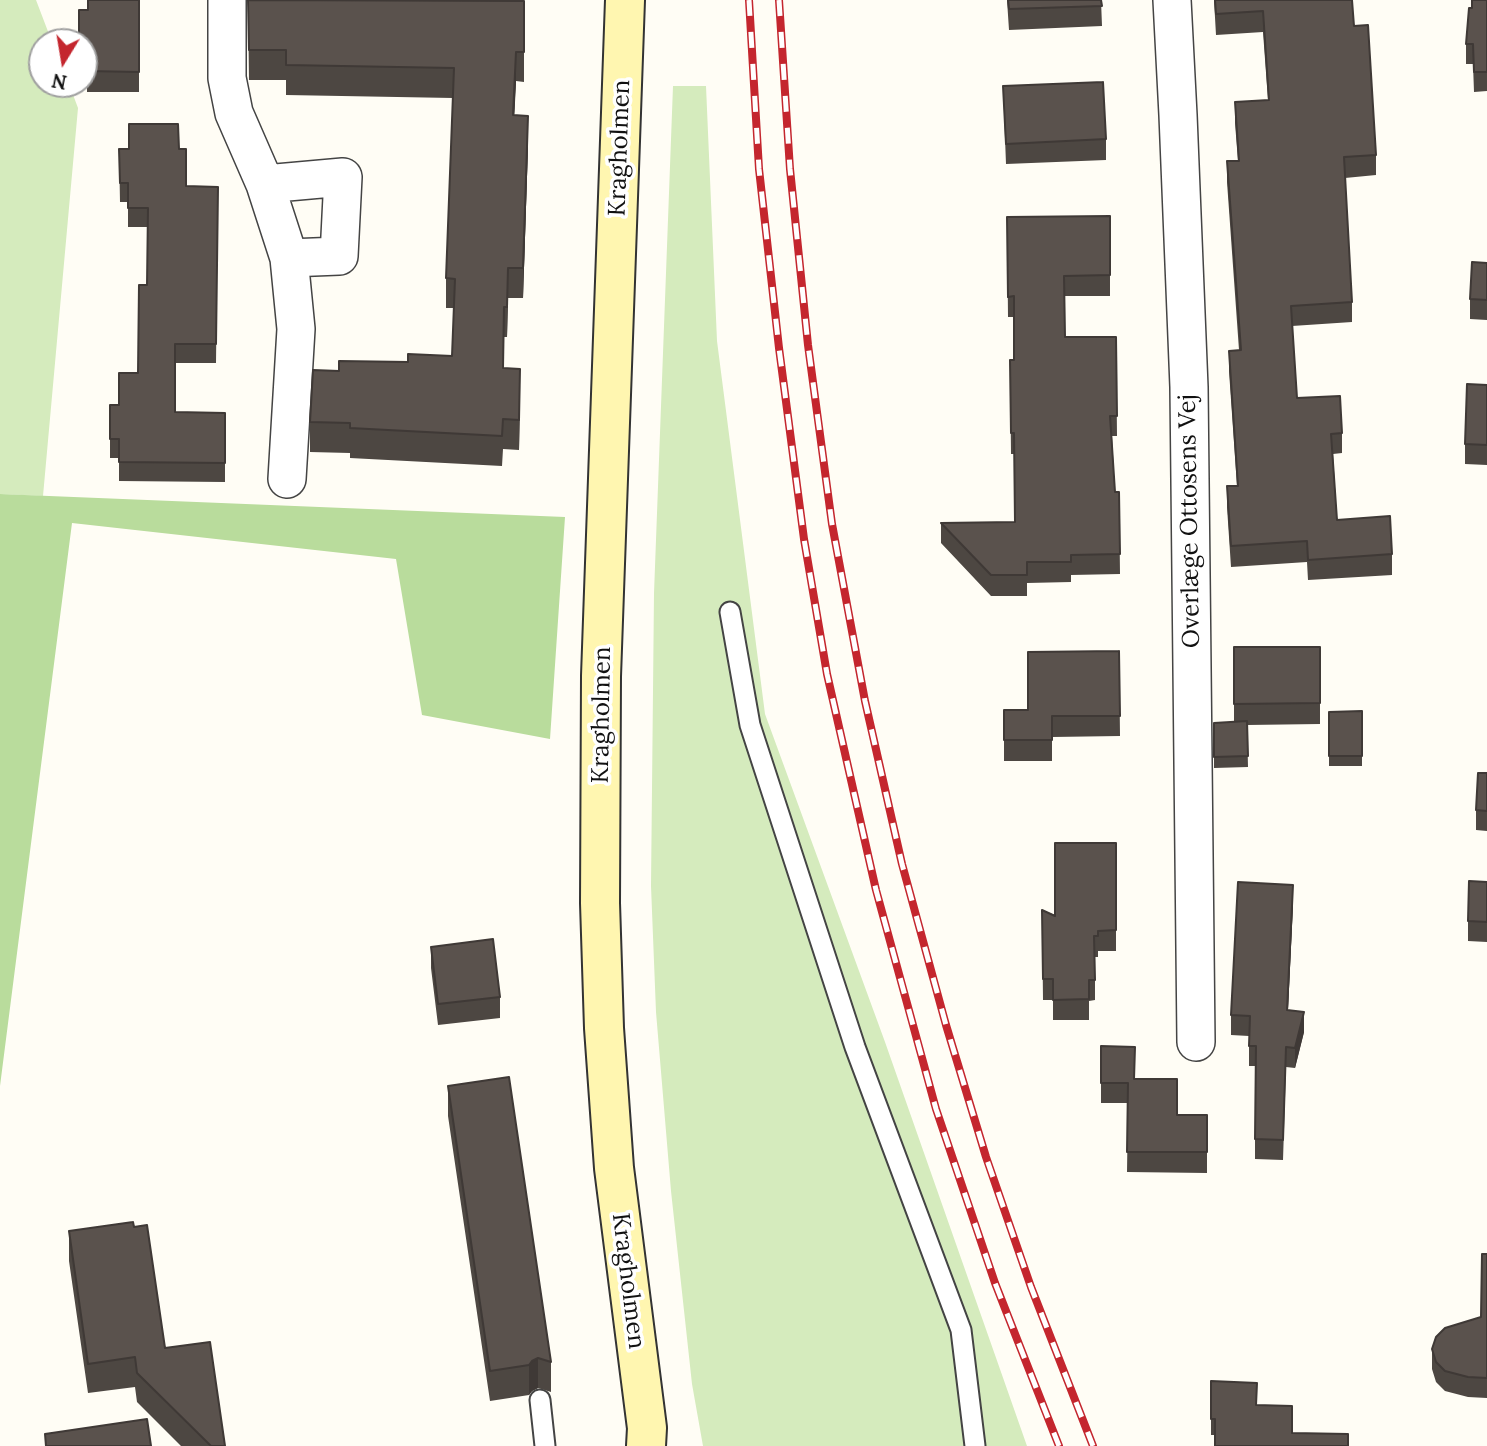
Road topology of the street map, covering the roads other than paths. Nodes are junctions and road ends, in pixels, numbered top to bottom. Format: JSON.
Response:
{"nodes":[{"id":1,"x":227,"y":0,"type":"edge"},
{"id":2,"x":625,"y":0,"type":"edge"},
{"id":3,"x":1172,"y":0,"type":"edge"},
{"id":4,"x":265,"y":184,"type":"junction"},
{"id":5,"x":289,"y":258,"type":"junction"},
{"id":6,"x":287,"y":479,"type":"dead end"},
{"id":7,"x":730,"y":612,"type":"dead end"},
{"id":8,"x":1196,"y":1042,"type":"dead end"},
{"id":9,"x":540,"y":1400,"type":"dead end"},
{"id":10,"x":649,"y":1440,"type":"edge"},
{"id":11,"x":545,"y":1446,"type":"edge"},
{"id":12,"x":975,"y":1446,"type":"edge"}],
"edges":[{"from":1,"to":4,"type":"street"},
{"from":2,"to":10,"type":"street","name":"Kragholmen"},
{"from":3,"to":8,"type":"street","name":"Overlæge Ottosens Vej"},
{"from":4,"to":5,"type":"street"},
{"from":4,"to":5,"type":"street"},
{"from":5,"to":6,"type":"street"},
{"from":7,"to":12,"type":"lane"},
{"from":9,"to":11,"type":"lane"}]}
